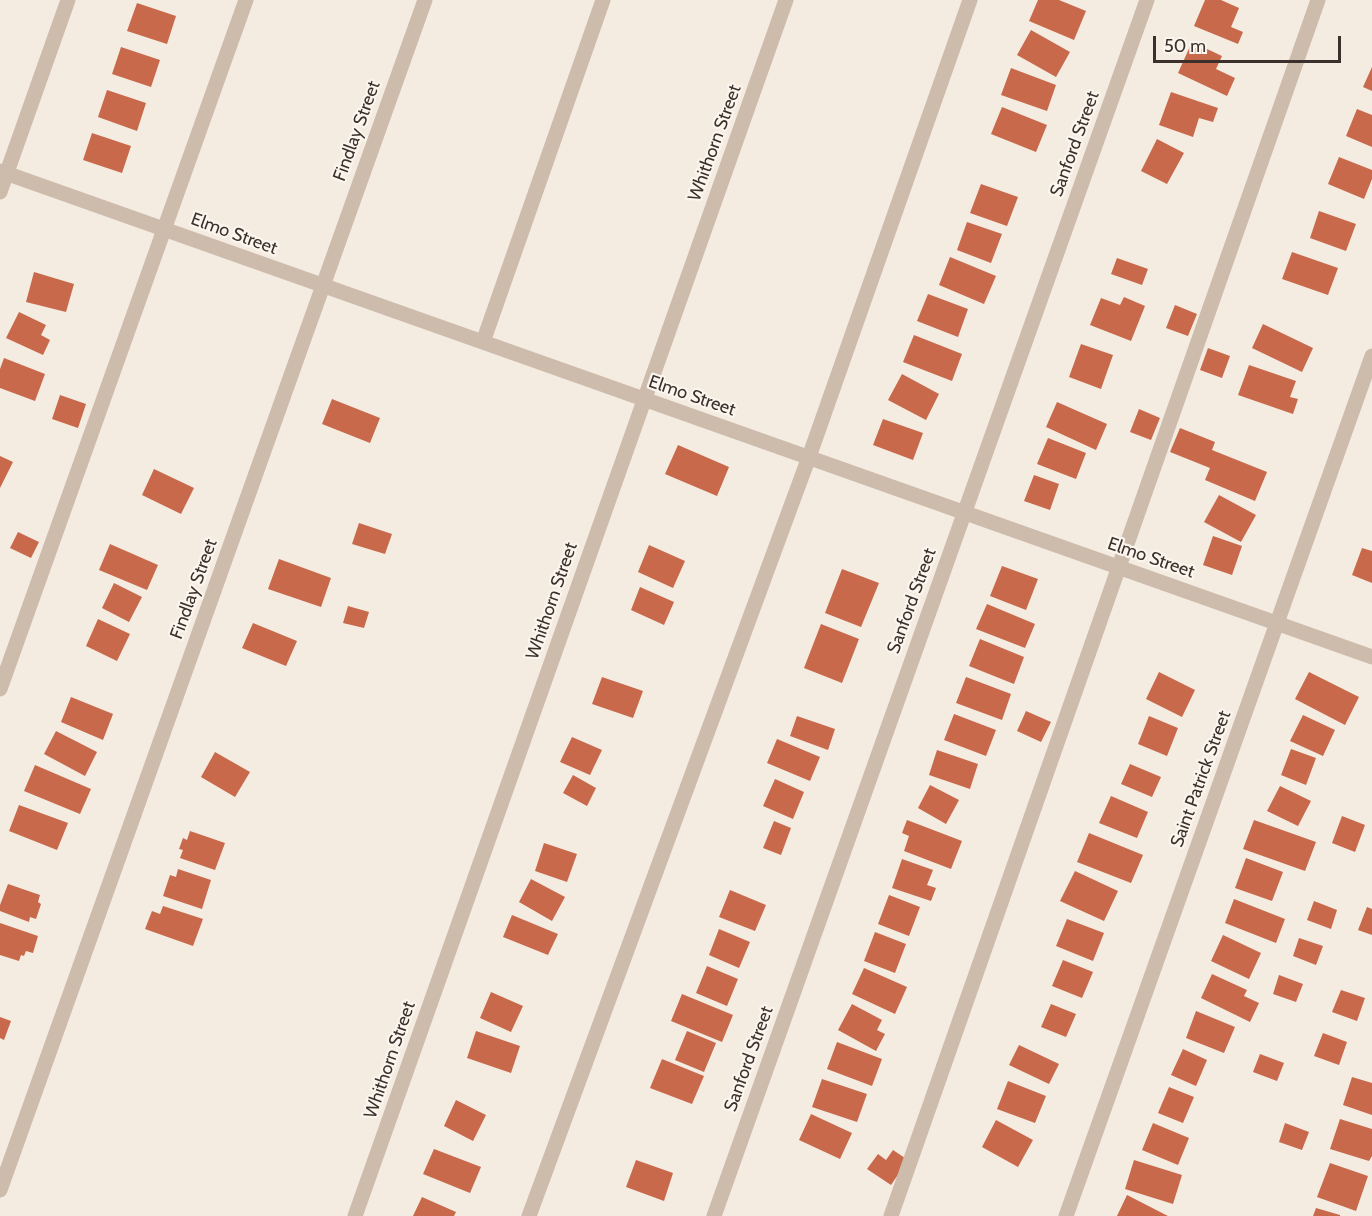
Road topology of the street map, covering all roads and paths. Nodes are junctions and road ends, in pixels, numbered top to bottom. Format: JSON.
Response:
{"nodes":[{"id":1,"x":68,"y":0,"type":"edge"},
{"id":2,"x":246,"y":0,"type":"edge"},
{"id":3,"x":424,"y":0,"type":"edge"},
{"id":4,"x":603,"y":0,"type":"edge"},
{"id":5,"x":786,"y":0,"type":"edge"},
{"id":6,"x":970,"y":0,"type":"edge"},
{"id":7,"x":1147,"y":0,"type":"edge"},
{"id":8,"x":1318,"y":0,"type":"edge"},
{"id":9,"x":3,"y":172,"type":"edge"},
{"id":10,"x":0,"y":192,"type":"edge"},
{"id":11,"x":165,"y":230,"type":"junction"},
{"id":12,"x":323,"y":286,"type":"junction"},
{"id":13,"x":483,"y":342,"type":"junction"},
{"id":14,"x":1372,"y":356,"type":"edge"},
{"id":15,"x":644,"y":399,"type":"junction"},
{"id":16,"x":809,"y":457,"type":"junction"},
{"id":17,"x":964,"y":513,"type":"junction"},
{"id":18,"x":1119,"y":568,"type":"junction"},
{"id":19,"x":1277,"y":623,"type":"junction"},
{"id":20,"x":1372,"y":657,"type":"edge"},
{"id":21,"x":0,"y":689,"type":"edge"},
{"id":22,"x":0,"y":1190,"type":"edge"},
{"id":23,"x":355,"y":1216,"type":"edge"},
{"id":24,"x":529,"y":1216,"type":"edge"},
{"id":25,"x":714,"y":1216,"type":"edge"},
{"id":26,"x":891,"y":1216,"type":"edge"},
{"id":27,"x":1066,"y":1216,"type":"edge"}],
"edges":[{"from":1,"to":9,"type":"street"},
{"from":2,"to":11,"type":"street"},
{"from":3,"to":12,"type":"street","name":"Findlay Street"},
{"from":4,"to":13,"type":"street"},
{"from":5,"to":15,"type":"street","name":"Whithorn Street"},
{"from":6,"to":16,"type":"street"},
{"from":7,"to":17,"type":"street","name":"Sanford Street"},
{"from":8,"to":18,"type":"street"},
{"from":9,"to":10,"type":"street"},
{"from":9,"to":11,"type":"street","name":"Elmo Street"},
{"from":11,"to":12,"type":"street","name":"Elmo Street"},
{"from":11,"to":21,"type":"street"},
{"from":12,"to":13,"type":"street","name":"Elmo Street"},
{"from":12,"to":22,"type":"street","name":"Findlay Street"},
{"from":13,"to":15,"type":"street","name":"Elmo Street"},
{"from":14,"to":19,"type":"street","name":"Saint Patrick Street"},
{"from":15,"to":16,"type":"street","name":"Elmo Street"},
{"from":15,"to":23,"type":"street","name":"Whithorn Street"},
{"from":16,"to":17,"type":"street","name":"Elmo Street"},
{"from":16,"to":24,"type":"street"},
{"from":17,"to":18,"type":"street","name":"Elmo Street"},
{"from":17,"to":25,"type":"street","name":"Sanford Street"},
{"from":18,"to":19,"type":"street","name":"Elmo Street"},
{"from":18,"to":26,"type":"street"},
{"from":19,"to":20,"type":"street","name":"Elmo Street"},
{"from":19,"to":27,"type":"street","name":"Saint Patrick Street"}]}
